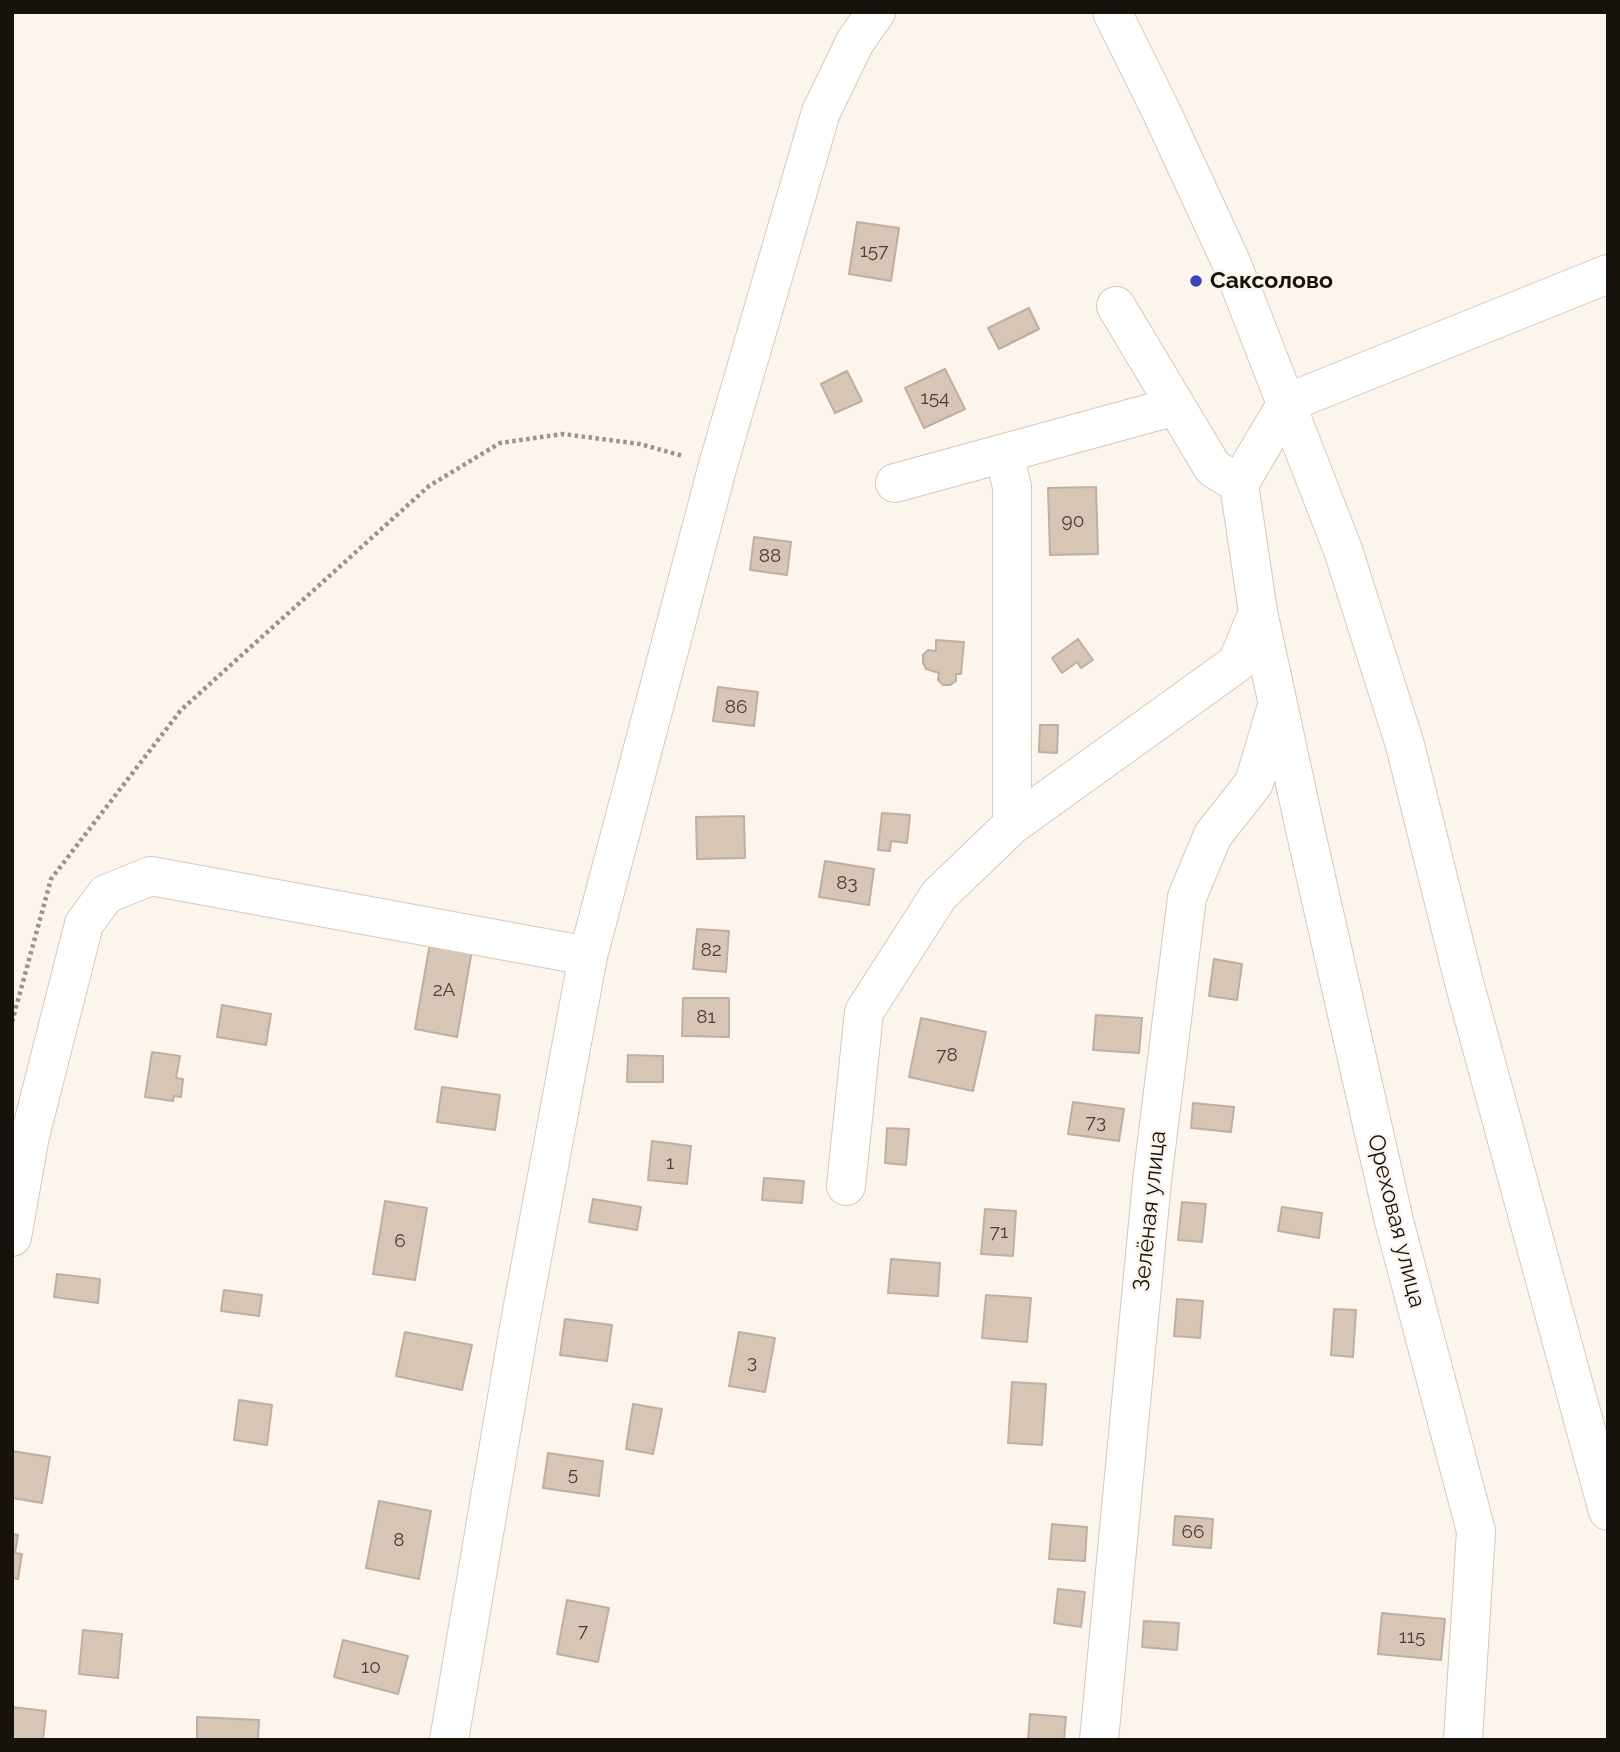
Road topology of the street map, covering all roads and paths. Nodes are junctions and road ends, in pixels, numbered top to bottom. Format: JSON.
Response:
{"nodes":[{"id":1,"x":876,"y":12,"type":"edge"},
{"id":2,"x":1112,"y":12,"type":"edge"},
{"id":3,"x":1608,"y":274,"type":"edge"},
{"id":4,"x":1116,"y":306,"type":"dead end"},
{"id":5,"x":1287,"y":403,"type":"junction"},
{"id":6,"x":1176,"y":405,"type":"junction"},
{"id":7,"x":1004,"y":453,"type":"junction"},
{"id":8,"x":718,"y":466,"type":"junction"},
{"id":9,"x":895,"y":483,"type":"dead end"},
{"id":10,"x":1239,"y":484,"type":"junction"},
{"id":11,"x":1258,"y":612,"type":"junction"},
{"id":12,"x":1278,"y":704,"type":"junction"},
{"id":13,"x":1012,"y":825,"type":"junction"},
{"id":14,"x":588,"y":956,"type":"junction"},
{"id":15,"x":12,"y":1022,"type":"edge"},
{"id":16,"x":846,"y":1186,"type":"dead end"},
{"id":17,"x":12,"y":1237,"type":"edge"},
{"id":18,"x":1608,"y":1511,"type":"edge"},
{"id":19,"x":449,"y":1740,"type":"edge"},
{"id":20,"x":1099,"y":1740,"type":"edge"},
{"id":21,"x":1463,"y":1740,"type":"edge"}],
"edges":[{"from":1,"to":8,"type":"street"},
{"from":2,"to":5,"type":"street"},
{"from":3,"to":5,"type":"street"},
{"from":4,"to":6,"type":"street"},
{"from":5,"to":10,"type":"street"},
{"from":5,"to":18,"type":"street"},
{"from":6,"to":7,"type":"street"},
{"from":6,"to":10,"type":"street"},
{"from":7,"to":9,"type":"street"},
{"from":7,"to":13,"type":"street"},
{"from":8,"to":14,"type":"street"},
{"from":8,"to":15,"type":"path"},
{"from":10,"to":11,"type":"street","name":"Ореховая улица"},
{"from":11,"to":12,"type":"street","name":"Ореховая улица"},
{"from":11,"to":13,"type":"street"},
{"from":12,"to":20,"type":"street","name":"Зелёная улица"},
{"from":12,"to":21,"type":"street","name":"Ореховая улица"},
{"from":13,"to":16,"type":"street"},
{"from":14,"to":17,"type":"street"},
{"from":14,"to":19,"type":"street"}]}
